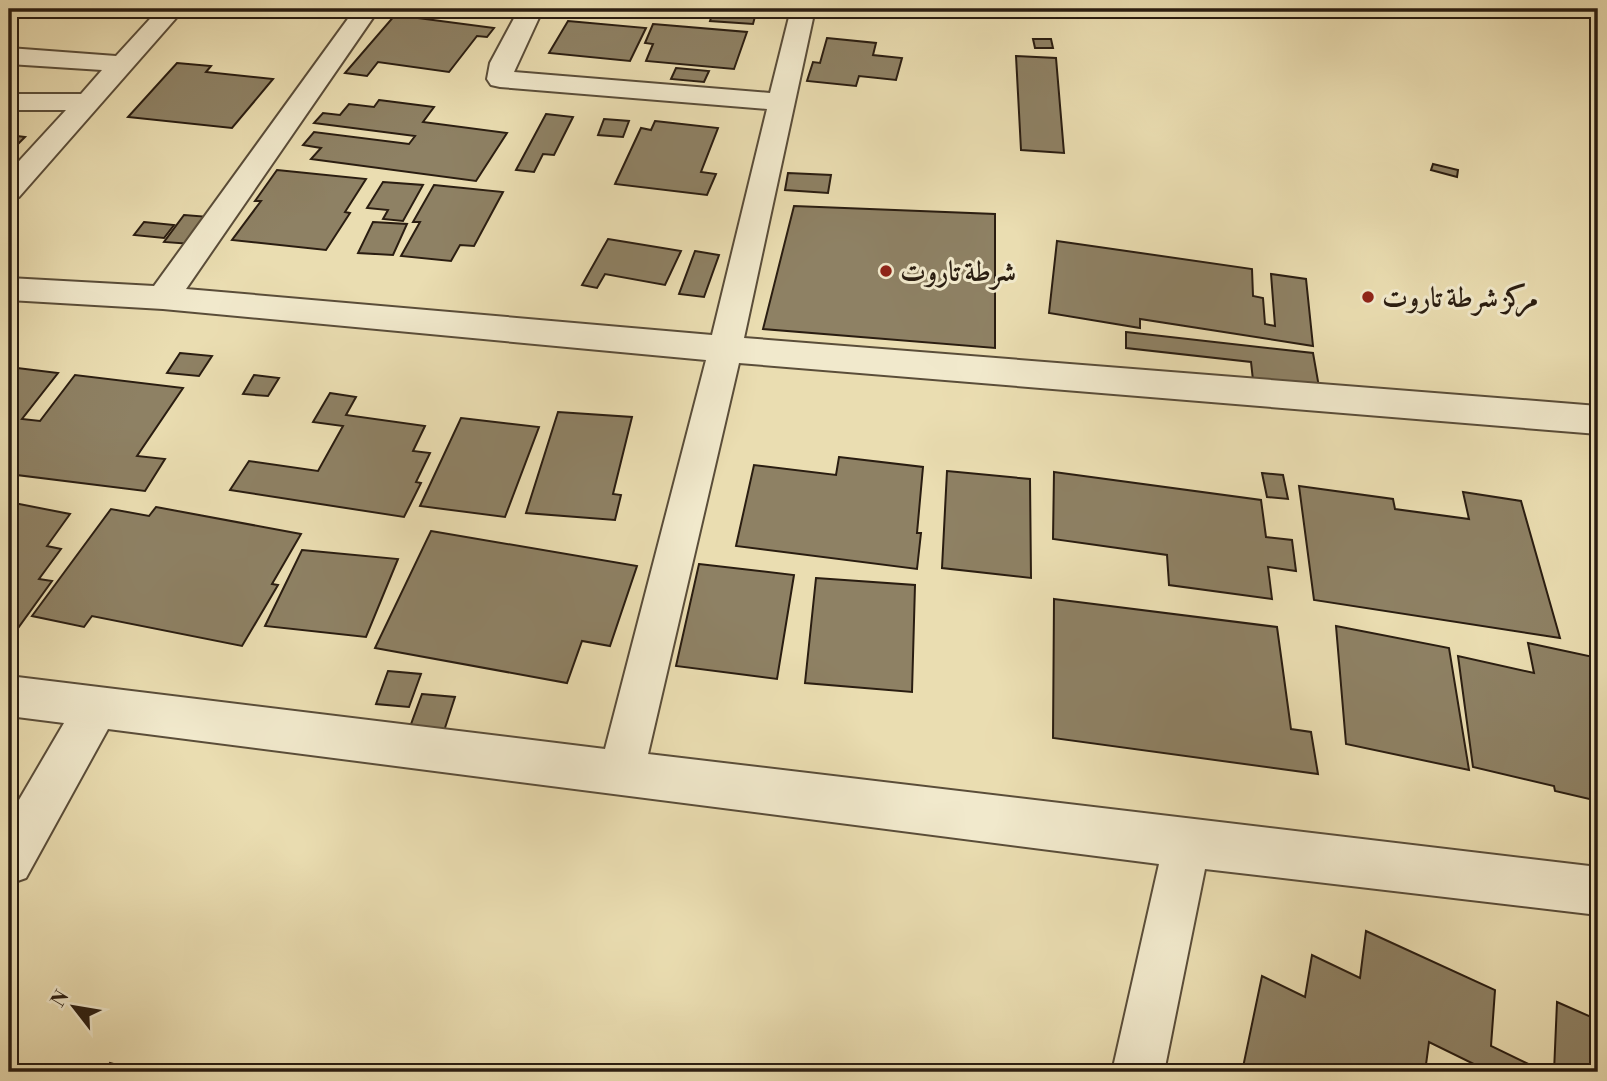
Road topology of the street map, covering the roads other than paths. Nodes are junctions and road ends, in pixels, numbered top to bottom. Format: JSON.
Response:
{"nodes":[{"id":1,"x":172,"y":9,"type":"edge"},
{"id":2,"x":367,"y":9,"type":"edge"},
{"id":3,"x":531,"y":9,"type":"edge"},
{"id":4,"x":803,"y":9,"type":"edge"},
{"id":5,"x":9,"y":56,"type":"edge"},
{"id":6,"x":121,"y":64,"type":"junction"},
{"id":7,"x":9,"y":102,"type":"edge"},
{"id":8,"x":86,"y":102,"type":"junction"},
{"id":9,"x":782,"y":103,"type":"junction"},
{"id":10,"x":9,"y":190,"type":"edge"},
{"id":11,"x":9,"y":289,"type":"edge"},
{"id":12,"x":163,"y":298,"type":"junction"},
{"id":13,"x":726,"y":349,"type":"junction"},
{"id":14,"x":1598,"y":419,"type":"edge"},
{"id":15,"x":9,"y":696,"type":"edge"},
{"id":16,"x":97,"y":707,"type":"junction"},
{"id":17,"x":621,"y":773,"type":"junction"},
{"id":18,"x":1187,"y":844,"type":"junction"},
{"id":19,"x":9,"y":861,"type":"edge"},
{"id":20,"x":1598,"y":891,"type":"edge"},
{"id":21,"x":1138,"y":1072,"type":"edge"}],
"edges":[{"from":1,"to":6,"type":"street"},
{"from":2,"to":12,"type":"street"},
{"from":3,"to":9,"type":"street"},
{"from":4,"to":9,"type":"street"},
{"from":5,"to":6,"type":"street"},
{"from":6,"to":8,"type":"street"},
{"from":7,"to":8,"type":"street"},
{"from":8,"to":10,"type":"street"},
{"from":9,"to":13,"type":"street"},
{"from":11,"to":12,"type":"street"},
{"from":12,"to":13,"type":"street"},
{"from":13,"to":14,"type":"street"},
{"from":13,"to":17,"type":"street"},
{"from":15,"to":16,"type":"street"},
{"from":16,"to":17,"type":"street"},
{"from":16,"to":19,"type":"street"},
{"from":17,"to":18,"type":"street"},
{"from":18,"to":20,"type":"street"},
{"from":18,"to":21,"type":"street"}]}
